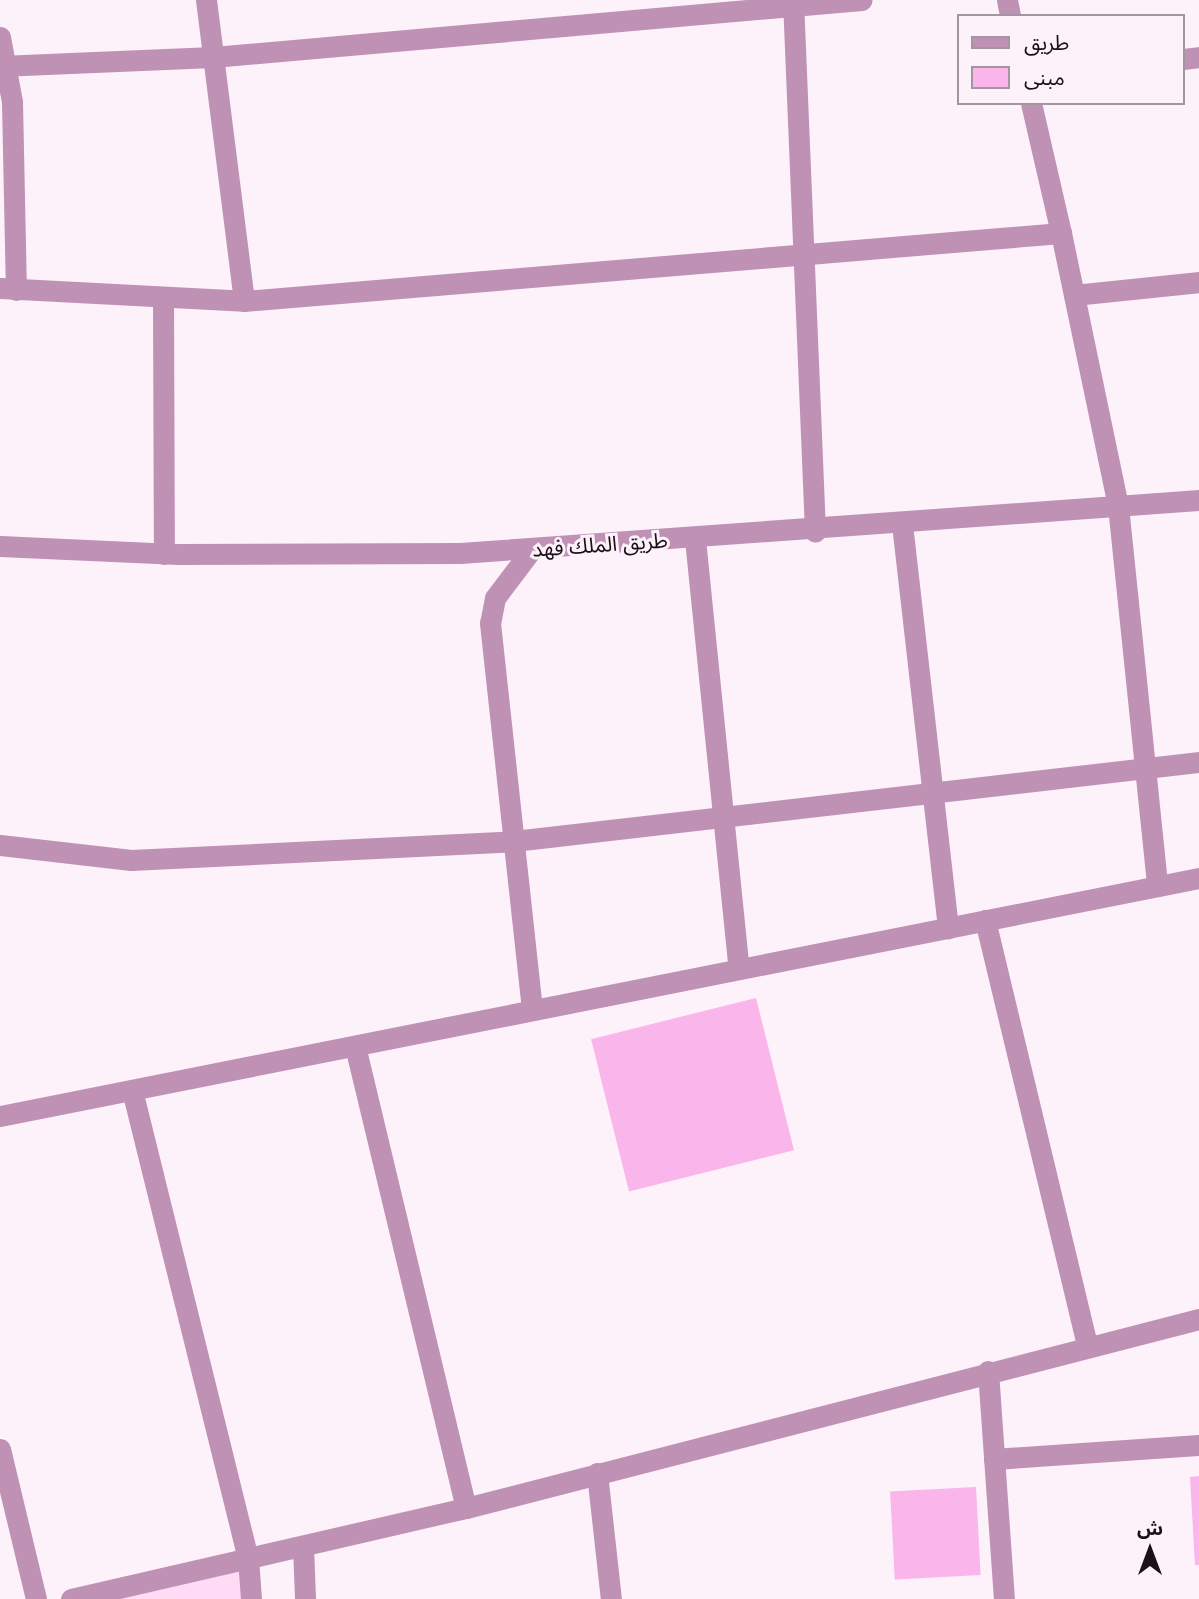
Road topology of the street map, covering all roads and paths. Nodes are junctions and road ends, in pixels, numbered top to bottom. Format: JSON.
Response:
{"nodes":[{"id":1,"x":206,"y":0,"type":"edge"},
{"id":2,"x":861,"y":0,"type":"edge"},
{"id":3,"x":793,"y":4,"type":"edge"},
{"id":4,"x":0,"y":37,"type":"edge"},
{"id":5,"x":213,"y":57,"type":"junction"},
{"id":6,"x":3,"y":66,"type":"edge"},
{"id":7,"x":1031,"y":105,"type":"edge"},
{"id":8,"x":1061,"y":233,"type":"junction"},
{"id":9,"x":808,"y":257,"type":"junction"},
{"id":10,"x":1199,"y":282,"type":"edge"},
{"id":11,"x":8,"y":289,"type":"edge"},
{"id":12,"x":1074,"y":295,"type":"junction"},
{"id":13,"x":163,"y":297,"type":"junction"},
{"id":14,"x":244,"y":301,"type":"junction"},
{"id":15,"x":1199,"y":499,"type":"edge"},
{"id":16,"x":1118,"y":506,"type":"junction"},
{"id":17,"x":902,"y":524,"type":"junction"},
{"id":18,"x":815,"y":531,"type":"junction"},
{"id":19,"x":695,"y":539,"type":"junction"},
{"id":20,"x":0,"y":546,"type":"edge"},
{"id":21,"x":533,"y":549,"type":"junction"},
{"id":22,"x":164,"y":554,"type":"junction"},
{"id":23,"x":1199,"y":762,"type":"edge"},
{"id":24,"x":1147,"y":768,"type":"junction"},
{"id":25,"x":929,"y":794,"type":"junction"},
{"id":26,"x":722,"y":818,"type":"junction"},
{"id":27,"x":514,"y":841,"type":"junction"},
{"id":28,"x":0,"y":845,"type":"edge"},
{"id":29,"x":1199,"y":879,"type":"edge"},
{"id":30,"x":1157,"y":886,"type":"junction"},
{"id":31,"x":985,"y":920,"type":"junction"},
{"id":32,"x":948,"y":928,"type":"junction"},
{"id":33,"x":739,"y":969,"type":"junction"},
{"id":34,"x":533,"y":1010,"type":"junction"},
{"id":35,"x":355,"y":1046,"type":"junction"},
{"id":36,"x":132,"y":1090,"type":"junction"},
{"id":37,"x":0,"y":1116,"type":"edge"},
{"id":38,"x":1199,"y":1319,"type":"edge"},
{"id":39,"x":1087,"y":1345,"type":"junction"},
{"id":40,"x":988,"y":1371,"type":"junction"},
{"id":41,"x":1199,"y":1444,"type":"edge"},
{"id":42,"x":0,"y":1449,"type":"edge"},
{"id":43,"x":994,"y":1459,"type":"junction"},
{"id":44,"x":597,"y":1473,"type":"junction"},
{"id":45,"x":466,"y":1508,"type":"junction"},
{"id":46,"x":303,"y":1546,"type":"junction"},
{"id":47,"x":248,"y":1558,"type":"junction"},
{"id":48,"x":36,"y":1599,"type":"edge"},
{"id":49,"x":71,"y":1599,"type":"edge"},
{"id":50,"x":251,"y":1599,"type":"edge"},
{"id":51,"x":305,"y":1599,"type":"edge"},
{"id":52,"x":611,"y":1599,"type":"edge"},
{"id":53,"x":1004,"y":1599,"type":"edge"}],
"edges":[{"from":1,"to":5,"type":"street"},
{"from":2,"to":3,"type":"street"},
{"from":3,"to":5,"type":"street"},
{"from":3,"to":9,"type":"street"},
{"from":4,"to":6,"type":"street"},
{"from":5,"to":6,"type":"street"},
{"from":5,"to":14,"type":"street"},
{"from":6,"to":11,"type":"street"},
{"from":7,"to":8,"type":"street"},
{"from":8,"to":9,"type":"street"},
{"from":8,"to":12,"type":"street"},
{"from":9,"to":14,"type":"street"},
{"from":9,"to":18,"type":"street"},
{"from":10,"to":12,"type":"street"},
{"from":11,"to":13,"type":"street"},
{"from":12,"to":16,"type":"street"},
{"from":13,"to":14,"type":"street"},
{"from":13,"to":22,"type":"street"},
{"from":15,"to":16,"type":"street","name":"طريق الملك فهد"},
{"from":16,"to":17,"type":"street","name":"طريق الملك فهد"},
{"from":16,"to":24,"type":"street"},
{"from":17,"to":18,"type":"street","name":"طريق الملك فهد"},
{"from":17,"to":25,"type":"street"},
{"from":18,"to":19,"type":"street","name":"طريق الملك فهد"},
{"from":19,"to":21,"type":"street","name":"طريق الملك فهد"},
{"from":19,"to":26,"type":"street"},
{"from":20,"to":22,"type":"street","name":"طريق الملك فهد"},
{"from":21,"to":22,"type":"street","name":"طريق الملك فهد"},
{"from":21,"to":27,"type":"street"},
{"from":23,"to":24,"type":"street"},
{"from":24,"to":25,"type":"street"},
{"from":24,"to":30,"type":"street"},
{"from":25,"to":26,"type":"street"},
{"from":25,"to":32,"type":"street"},
{"from":26,"to":27,"type":"street"},
{"from":26,"to":33,"type":"street"},
{"from":27,"to":28,"type":"street"},
{"from":27,"to":34,"type":"street"},
{"from":29,"to":30,"type":"street"},
{"from":30,"to":31,"type":"street"},
{"from":31,"to":32,"type":"street"},
{"from":31,"to":39,"type":"street"},
{"from":32,"to":33,"type":"street"},
{"from":33,"to":34,"type":"street"},
{"from":34,"to":35,"type":"street"},
{"from":35,"to":36,"type":"street"},
{"from":35,"to":45,"type":"street"},
{"from":36,"to":37,"type":"street"},
{"from":36,"to":47,"type":"street"},
{"from":38,"to":39,"type":"street"},
{"from":39,"to":40,"type":"street"},
{"from":40,"to":43,"type":"street"},
{"from":40,"to":44,"type":"street"},
{"from":41,"to":43,"type":"street"},
{"from":42,"to":48,"type":"street"},
{"from":43,"to":53,"type":"street"},
{"from":44,"to":45,"type":"street"},
{"from":44,"to":52,"type":"street"},
{"from":45,"to":46,"type":"street"},
{"from":46,"to":47,"type":"street"},
{"from":46,"to":51,"type":"street"},
{"from":47,"to":49,"type":"street"},
{"from":47,"to":50,"type":"street"}]}
